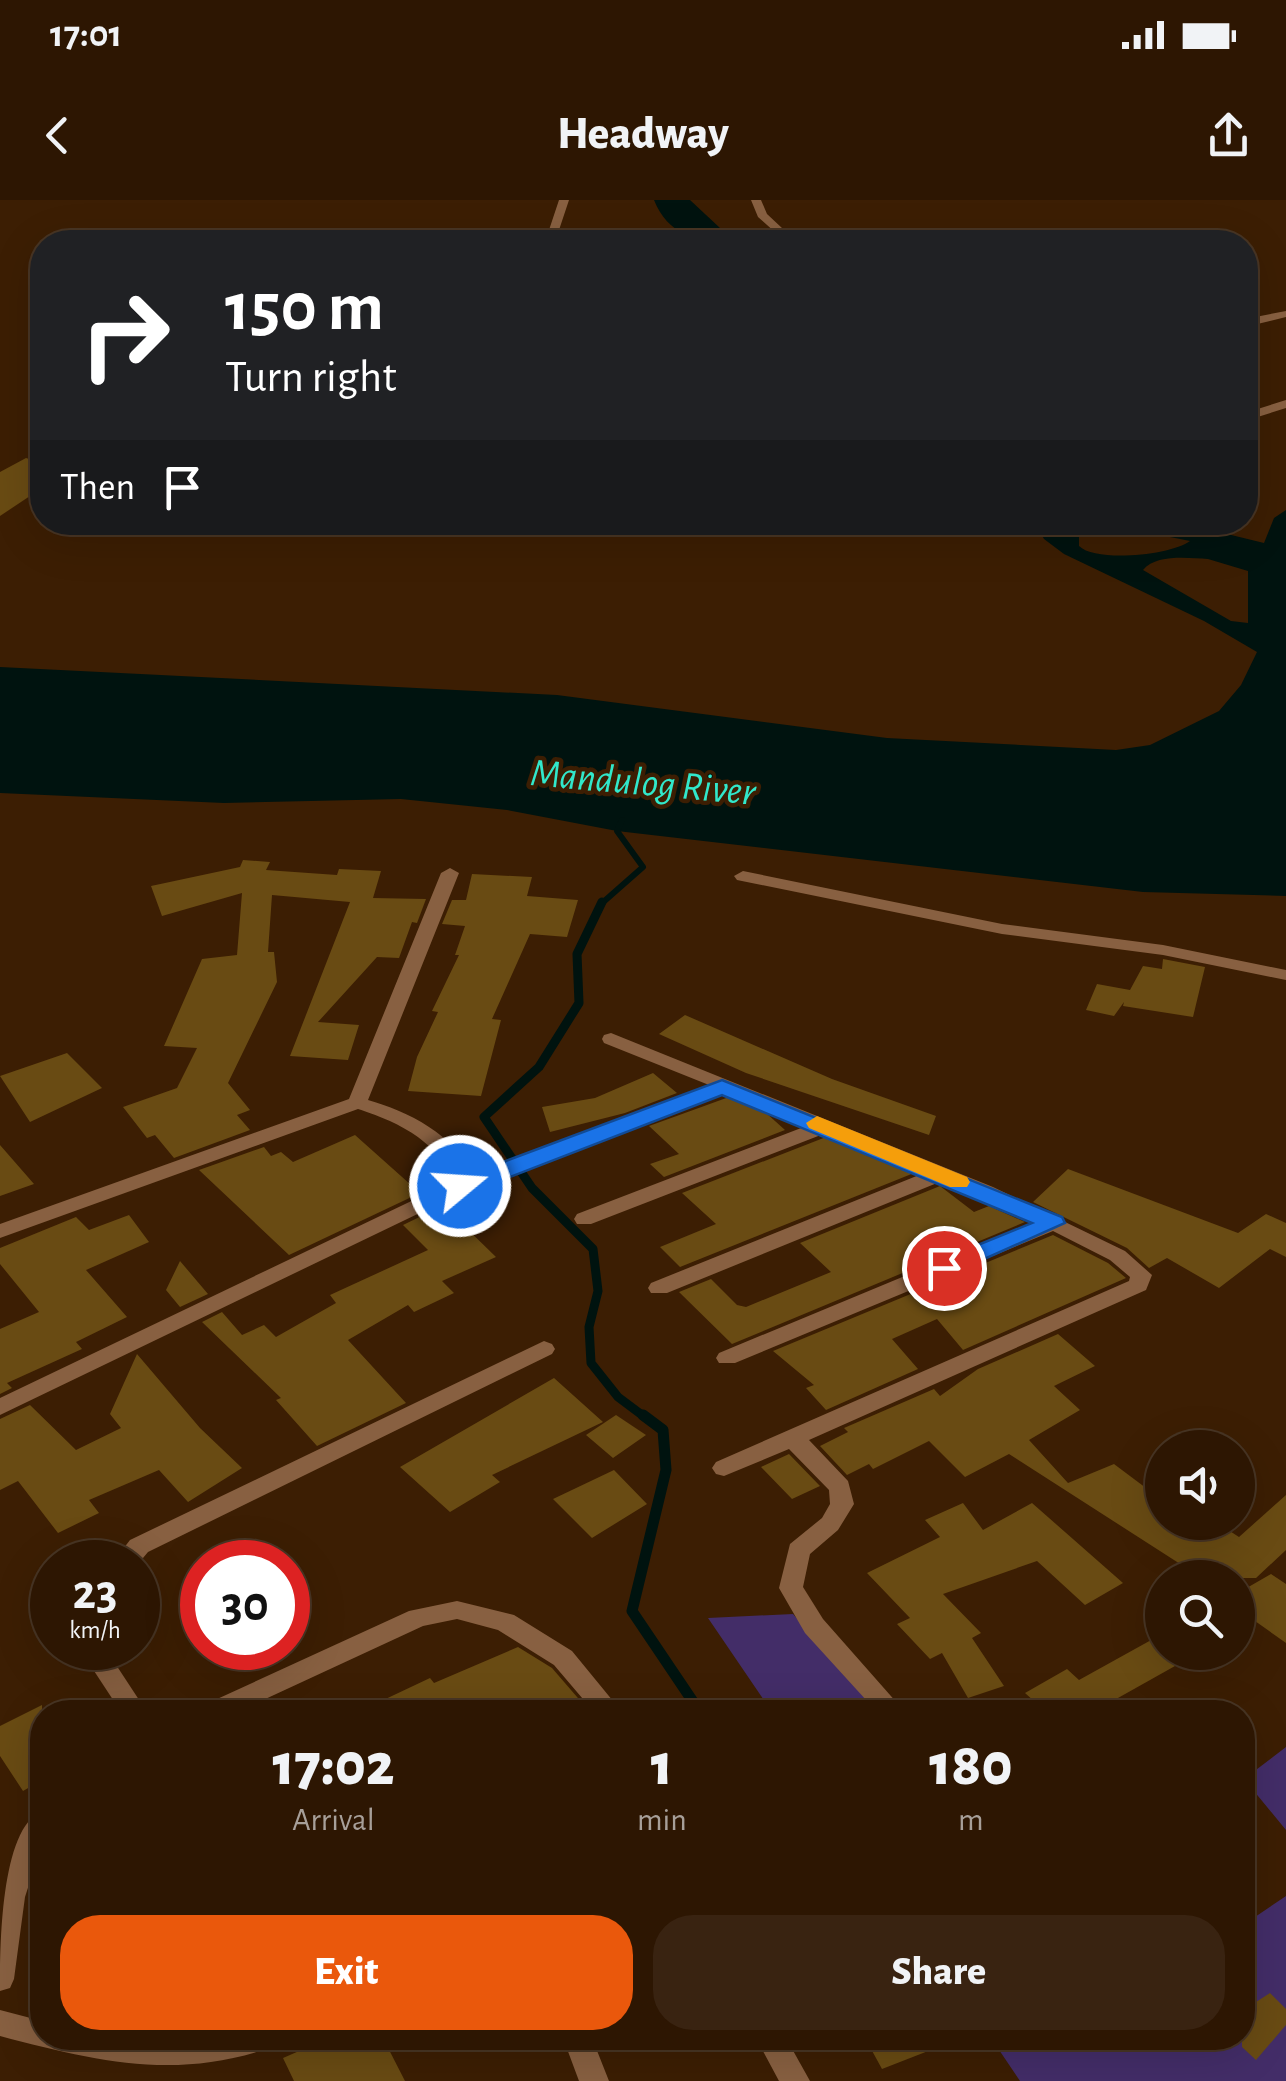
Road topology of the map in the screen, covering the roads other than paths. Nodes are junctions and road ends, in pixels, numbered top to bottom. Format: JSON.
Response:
{"nodes":[{"id":1,"x":564,"y":200,"type":"edge"},
{"id":2,"x":756,"y":200,"type":"edge"},
{"id":3,"x":554,"y":230,"type":"edge"},
{"id":4,"x":779,"y":230,"type":"edge"},
{"id":5,"x":1286,"y":314,"type":"edge"},
{"id":6,"x":1258,"y":320,"type":"edge"},
{"id":7,"x":1286,"y":404,"type":"edge"},
{"id":8,"x":1258,"y":413,"type":"edge"},
{"id":9,"x":450,"y":873,"type":"dead end"},
{"id":10,"x":742,"y":876,"type":"dead end"},
{"id":11,"x":1286,"y":975,"type":"edge"},
{"id":12,"x":611,"y":1039,"type":"dead end"},
{"id":13,"x":722,"y":1087,"type":"junction"},
{"id":14,"x":357,"y":1103,"type":"junction"},
{"id":15,"x":825,"y":1126,"type":"junction"},
{"id":16,"x":940,"y":1174,"type":"junction"},
{"id":17,"x":458,"y":1189,"type":"junction"},
{"id":18,"x":584,"y":1219,"type":"dead end"},
{"id":19,"x":1054,"y":1223,"type":"junction"},
{"id":20,"x":0,"y":1231,"type":"edge"},
{"id":21,"x":659,"y":1288,"type":"dead end"},
{"id":22,"x":544,"y":1349,"type":"dead end"},
{"id":23,"x":727,"y":1358,"type":"dead end"},
{"id":24,"x":0,"y":1407,"type":"edge"},
{"id":25,"x":792,"y":1437,"type":"junction"},
{"id":26,"x":724,"y":1468,"type":"dead end"},
{"id":27,"x":151,"y":1540,"type":"edge"},
{"id":28,"x":106,"y":1670,"type":"edge"},
{"id":29,"x":126,"y":1700,"type":"edge"},
{"id":30,"x":239,"y":1700,"type":"edge"},
{"id":31,"x":598,"y":1700,"type":"edge"},
{"id":32,"x":881,"y":1700,"type":"edge"},
{"id":33,"x":30,"y":1847,"type":"edge"},
{"id":34,"x":0,"y":1979,"type":"edge"},
{"id":35,"x":0,"y":2023,"type":"edge"},
{"id":36,"x":30,"y":2031,"type":"edge"},
{"id":37,"x":102,"y":2050,"type":"edge"},
{"id":38,"x":223,"y":2050,"type":"edge"},
{"id":39,"x":582,"y":2050,"type":"edge"},
{"id":40,"x":778,"y":2050,"type":"edge"},
{"id":41,"x":594,"y":2081,"type":"edge"},
{"id":42,"x":795,"y":2081,"type":"edge"}],
"edges":[{"from":1,"to":3,"type":"street"},
{"from":2,"to":4,"type":"street"},
{"from":5,"to":6,"type":"street"},
{"from":7,"to":8,"type":"street"},
{"from":9,"to":14,"type":"street"},
{"from":10,"to":11,"type":"street"},
{"from":12,"to":13,"type":"street"},
{"from":13,"to":15,"type":"street"},
{"from":13,"to":17,"type":"street"},
{"from":14,"to":17,"type":"street"},
{"from":14,"to":20,"type":"street"},
{"from":15,"to":16,"type":"street"},
{"from":15,"to":18,"type":"street"},
{"from":16,"to":19,"type":"street"},
{"from":16,"to":21,"type":"street"},
{"from":17,"to":24,"type":"street"},
{"from":19,"to":23,"type":"street"},
{"from":19,"to":25,"type":"street"},
{"from":22,"to":27,"type":"street"},
{"from":25,"to":26,"type":"street"},
{"from":25,"to":32,"type":"street"},
{"from":28,"to":29,"type":"street"},
{"from":30,"to":31,"type":"street"},
{"from":33,"to":34,"type":"street"},
{"from":35,"to":36,"type":"street"},
{"from":37,"to":38,"type":"street"},
{"from":39,"to":41,"type":"street"},
{"from":40,"to":42,"type":"street"}]}
